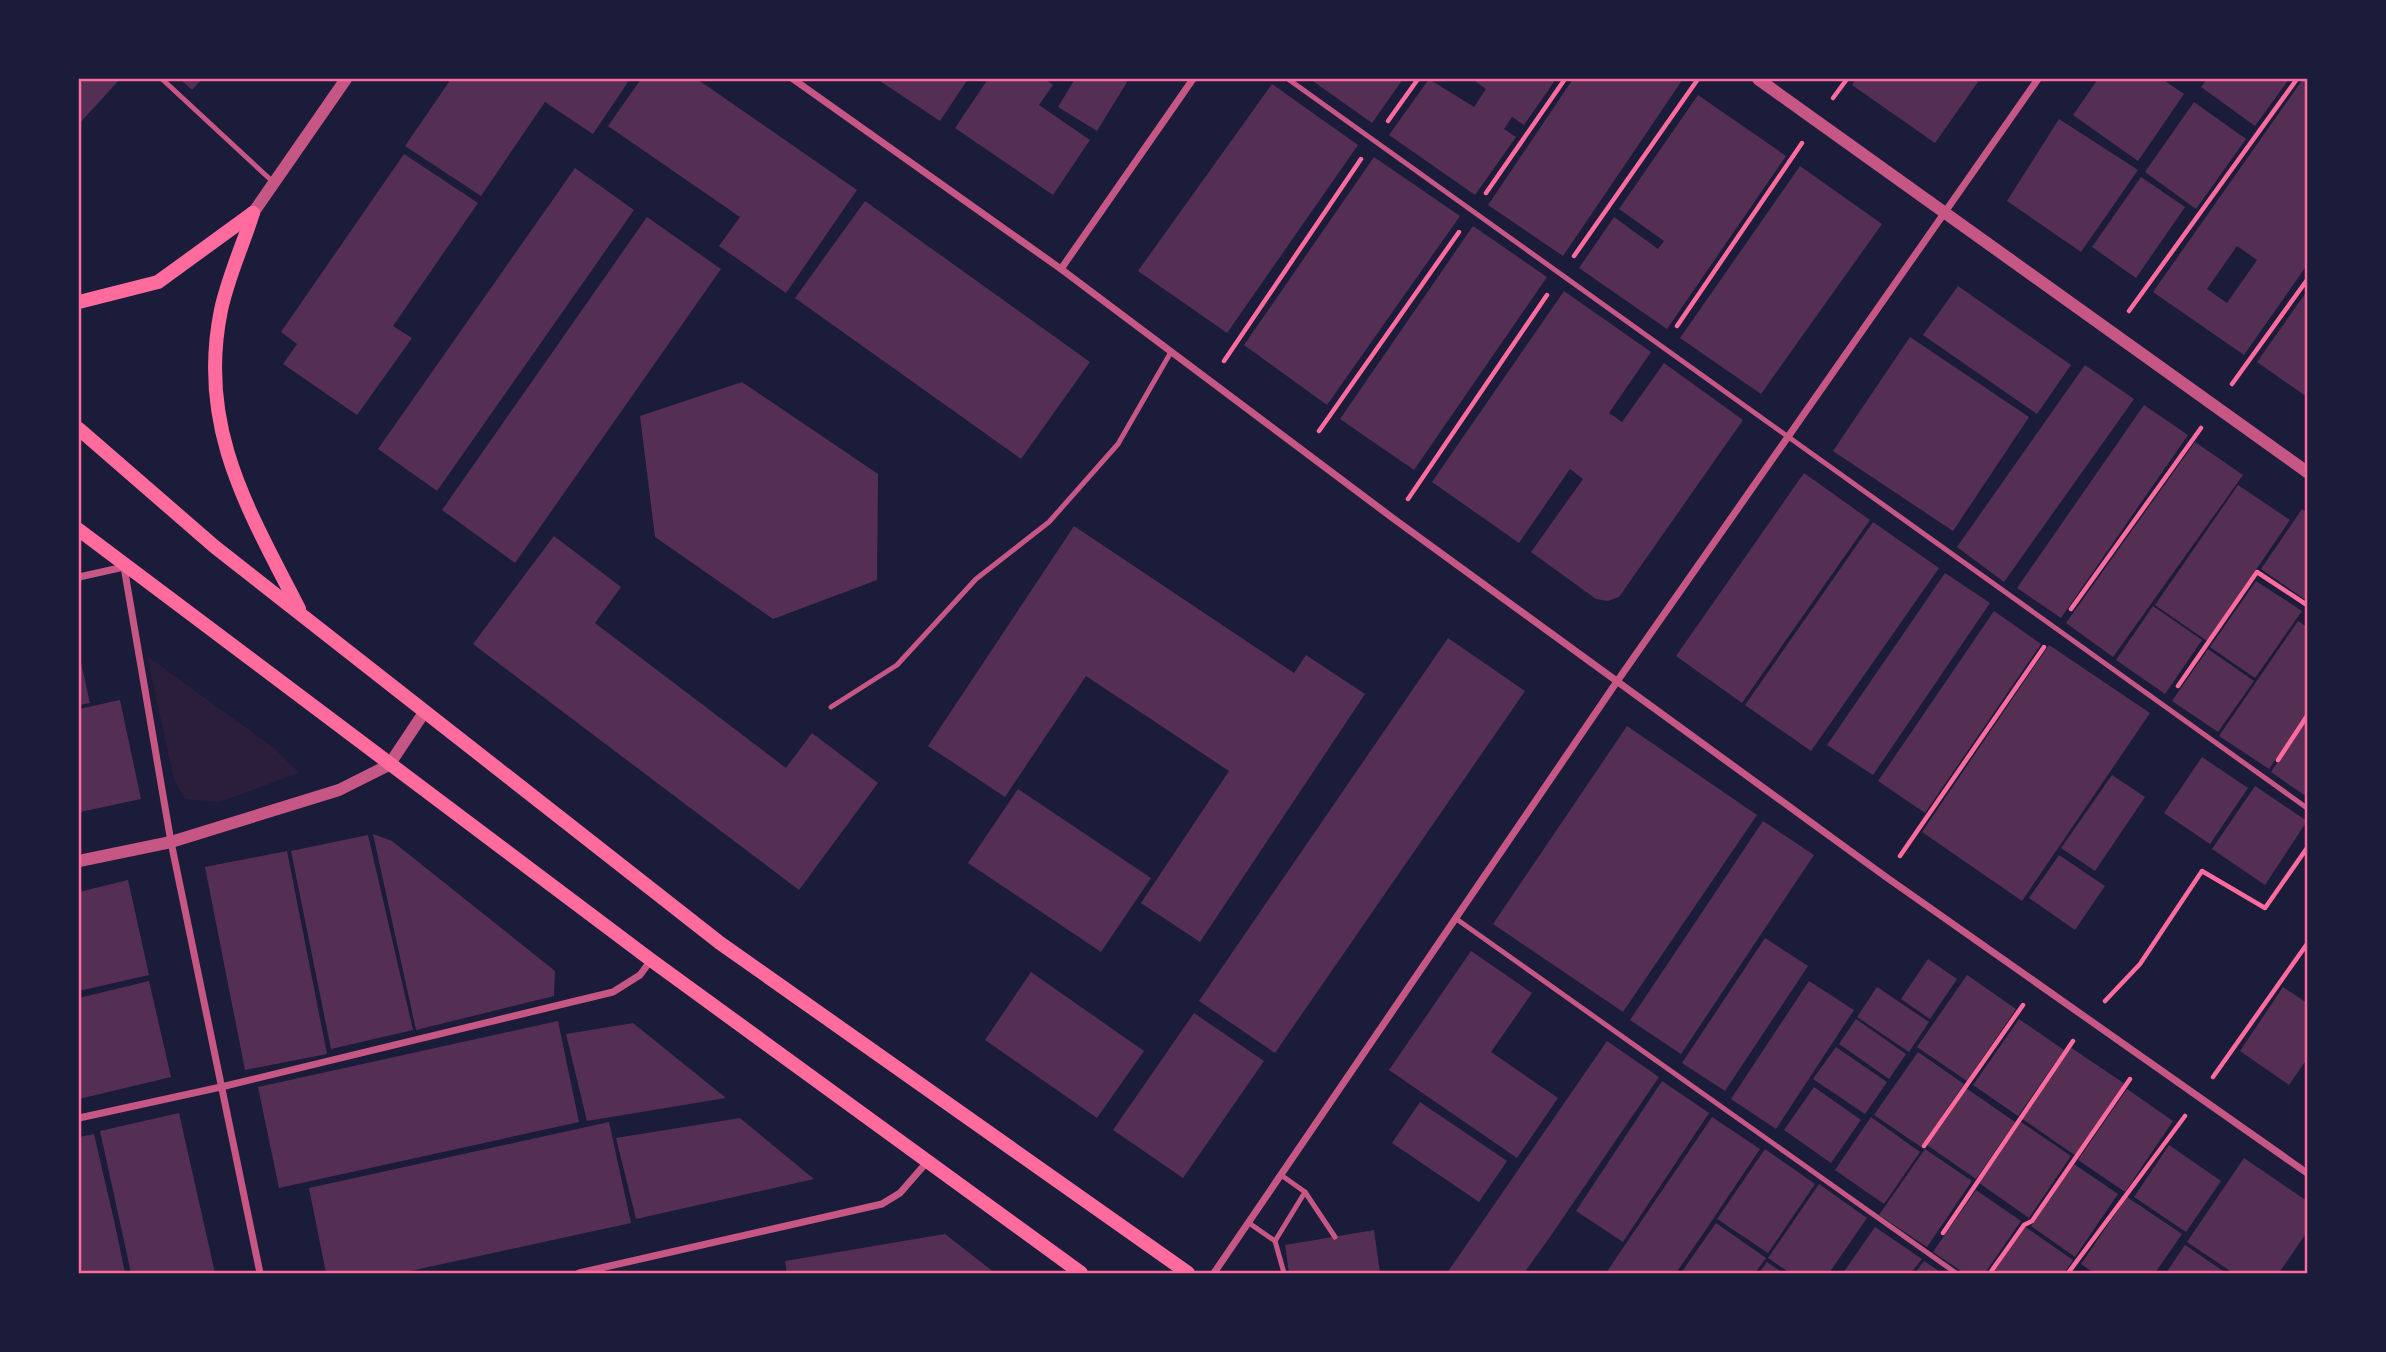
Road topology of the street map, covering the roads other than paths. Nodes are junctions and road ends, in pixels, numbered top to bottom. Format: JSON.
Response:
{"nodes":[{"id":1,"x":162,"y":79,"type":"edge"},
{"id":2,"x":346,"y":79,"type":"edge"},
{"id":3,"x":793,"y":79,"type":"edge"},
{"id":4,"x":1193,"y":79,"type":"edge"},
{"id":5,"x":1288,"y":79,"type":"edge"},
{"id":6,"x":1758,"y":79,"type":"edge"},
{"id":7,"x":2038,"y":79,"type":"edge"},
{"id":8,"x":274,"y":183,"type":"junction"},
{"id":9,"x":253,"y":213,"type":"junction"},
{"id":10,"x":1945,"y":214,"type":"junction"},
{"id":11,"x":1061,"y":269,"type":"junction"},
{"id":12,"x":79,"y":302,"type":"edge"},
{"id":13,"x":1171,"y":352,"type":"junction"},
{"id":14,"x":79,"y":429,"type":"edge"},
{"id":15,"x":1789,"y":435,"type":"junction"},
{"id":16,"x":2307,"y":472,"type":"edge"},
{"id":17,"x":79,"y":530,"type":"edge"},
{"id":18,"x":124,"y":567,"type":"junction"},
{"id":19,"x":79,"y":577,"type":"edge"},
{"id":20,"x":301,"y":613,"type":"junction"},
{"id":21,"x":1618,"y":680,"type":"junction"},
{"id":22,"x":831,"y":707,"type":"dead end"},
{"id":23,"x":425,"y":711,"type":"junction"},
{"id":24,"x":389,"y":765,"type":"junction"},
{"id":25,"x":2307,"y":808,"type":"edge"},
{"id":26,"x":171,"y":842,"type":"junction"},
{"id":27,"x":79,"y":861,"type":"edge"},
{"id":28,"x":1455,"y":918,"type":"junction"},
{"id":29,"x":651,"y":960,"type":"junction"},
{"id":30,"x":221,"y":1087,"type":"junction"},
{"id":31,"x":79,"y":1118,"type":"edge"},
{"id":32,"x":928,"y":1162,"type":"junction"},
{"id":33,"x":2307,"y":1173,"type":"edge"},
{"id":34,"x":1281,"y":1175,"type":"junction"},
{"id":35,"x":1305,"y":1192,"type":"junction"},
{"id":36,"x":1248,"y":1223,"type":"junction"},
{"id":37,"x":1335,"y":1237,"type":"dead end"},
{"id":38,"x":1275,"y":1241,"type":"junction"},
{"id":39,"x":260,"y":1273,"type":"edge"},
{"id":40,"x":579,"y":1273,"type":"edge"},
{"id":41,"x":1081,"y":1273,"type":"edge"},
{"id":42,"x":1188,"y":1273,"type":"edge"},
{"id":43,"x":1214,"y":1273,"type":"edge"},
{"id":44,"x":1283,"y":1273,"type":"edge"},
{"id":45,"x":1956,"y":1273,"type":"edge"}],
"edges":[{"from":1,"to":8,"type":"lane"},
{"from":2,"to":8,"type":"street"},
{"from":3,"to":11,"type":"street"},
{"from":4,"to":11,"type":"street"},
{"from":5,"to":15,"type":"lane"},
{"from":6,"to":10,"type":"street"},
{"from":7,"to":10,"type":"street"},
{"from":8,"to":9,"type":"street"},
{"from":9,"to":12,"type":"main road"},
{"from":9,"to":20,"type":"main road"},
{"from":10,"to":15,"type":"street"},
{"from":10,"to":16,"type":"street"},
{"from":11,"to":13,"type":"street"},
{"from":13,"to":21,"type":"street"},
{"from":13,"to":22,"type":"lane"},
{"from":14,"to":20,"type":"main road"},
{"from":15,"to":21,"type":"street"},
{"from":15,"to":25,"type":"lane"},
{"from":17,"to":18,"type":"main road"},
{"from":18,"to":19,"type":"street"},
{"from":18,"to":24,"type":"main road"},
{"from":18,"to":26,"type":"street"},
{"from":20,"to":23,"type":"main road"},
{"from":21,"to":28,"type":"street"},
{"from":21,"to":33,"type":"street"},
{"from":23,"to":24,"type":"street"},
{"from":23,"to":42,"type":"main road"},
{"from":24,"to":26,"type":"street"},
{"from":24,"to":29,"type":"main road"},
{"from":26,"to":27,"type":"street"},
{"from":26,"to":30,"type":"street"},
{"from":28,"to":34,"type":"street"},
{"from":28,"to":45,"type":"lane"},
{"from":29,"to":30,"type":"street"},
{"from":29,"to":32,"type":"main road"},
{"from":30,"to":31,"type":"street"},
{"from":30,"to":39,"type":"street"},
{"from":32,"to":40,"type":"street"},
{"from":32,"to":41,"type":"main road"},
{"from":34,"to":35,"type":"lane"},
{"from":34,"to":36,"type":"street"},
{"from":35,"to":37,"type":"lane"},
{"from":35,"to":38,"type":"lane"},
{"from":36,"to":38,"type":"lane"},
{"from":36,"to":43,"type":"street"},
{"from":38,"to":44,"type":"lane"}]}
